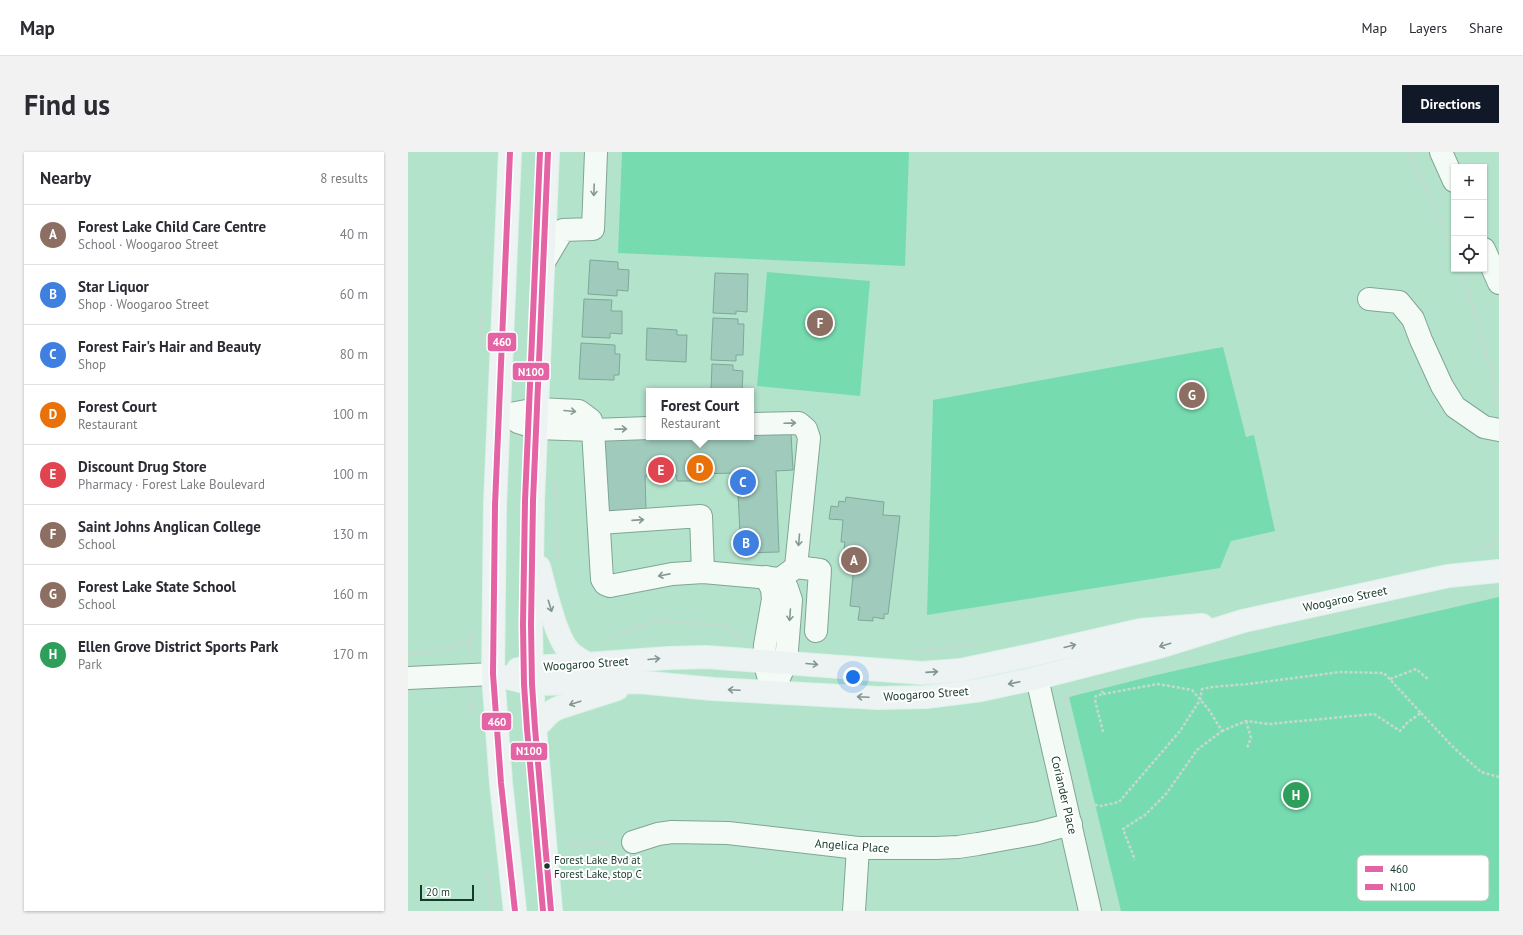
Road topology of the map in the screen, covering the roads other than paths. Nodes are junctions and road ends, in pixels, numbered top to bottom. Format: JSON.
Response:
{"nodes":[{"id":1,"x":510,"y":152,"type":"edge"},
{"id":2,"x":548,"y":152,"type":"edge"},
{"id":3,"x":596,"y":152,"type":"edge"},
{"id":4,"x":1441,"y":152,"type":"edge"},
{"id":5,"x":1451,"y":174,"type":"edge"},
{"id":6,"x":1487,"y":256,"type":"edge"},
{"id":7,"x":544,"y":262,"type":"junction"},
{"id":8,"x":1499,"y":283,"type":"edge"},
{"id":9,"x":1369,"y":299,"type":"dead end"},
{"id":10,"x":500,"y":416,"type":"junction"},
{"id":11,"x":537,"y":418,"type":"junction"},
{"id":12,"x":1498,"y":422,"type":"edge"},
{"id":13,"x":754,"y":424,"type":"edge"},
{"id":14,"x":646,"y":428,"type":"edge"},
{"id":15,"x":593,"y":430,"type":"junction"},
{"id":16,"x":599,"y":523,"type":"junction"},
{"id":17,"x":532,"y":542,"type":"junction"},
{"id":18,"x":1499,"y":557,"type":"edge"},
{"id":19,"x":1499,"y":571,"type":"edge"},
{"id":20,"x":703,"y":572,"type":"junction"},
{"id":21,"x":781,"y":575,"type":"junction"},
{"id":22,"x":1448,"y":576,"type":"junction"},
{"id":23,"x":1243,"y":621,"type":"junction"},
{"id":24,"x":816,"y":630,"type":"dead end"},
{"id":25,"x":764,"y":652,"type":"junction"},
{"id":26,"x":1032,"y":655,"type":"junction"},
{"id":27,"x":786,"y":662,"type":"junction"},
{"id":28,"x":588,"y":664,"type":"junction"},
{"id":29,"x":493,"y":674,"type":"junction"},
{"id":30,"x":531,"y":676,"type":"junction"},
{"id":31,"x":408,"y":678,"type":"edge"},
{"id":32,"x":1037,"y":678,"type":"junction"},
{"id":33,"x":639,"y":682,"type":"junction"},
{"id":34,"x":773,"y":692,"type":"junction"},
{"id":35,"x":535,"y":728,"type":"junction"},
{"id":36,"x":1071,"y":824,"type":"junction"},
{"id":37,"x":633,"y":842,"type":"road end"},
{"id":38,"x":858,"y":848,"type":"junction"},
{"id":39,"x":515,"y":911,"type":"edge"},
{"id":40,"x":551,"y":911,"type":"edge"},
{"id":41,"x":854,"y":911,"type":"edge"},
{"id":42,"x":1090,"y":911,"type":"edge"}],
"edges":[{"from":1,"to":10,"type":"main road"},
{"from":2,"to":7,"type":"main road"},
{"from":3,"to":7,"type":"street","one_way":true},
{"from":4,"to":5,"type":"street"},
{"from":6,"to":8,"type":"street"},
{"from":7,"to":11,"type":"main road"},
{"from":9,"to":12,"type":"street"},
{"from":10,"to":11,"type":"street"},
{"from":10,"to":29,"type":"main road"},
{"from":11,"to":15,"type":"street"},
{"from":11,"to":17,"type":"main road"},
{"from":13,"to":21,"type":"street","one_way":true},
{"from":15,"to":14,"type":"street","one_way":true},
{"from":15,"to":16,"type":"street"},
{"from":16,"to":20,"type":"street","one_way":true},
{"from":20,"to":16,"type":"street","one_way":true},
{"from":17,"to":28,"type":"main road","one_way":true},
{"from":17,"to":30,"type":"main road"},
{"from":18,"to":22,"type":"main road","name":"Woogaroo Street"},
{"from":19,"to":22,"type":"main road","name":"Woogaroo Street"},
{"from":20,"to":21,"type":"street"},
{"from":21,"to":24,"type":"street"},
{"from":21,"to":25,"type":"street"},
{"from":21,"to":27,"type":"street","one_way":true},
{"from":22,"to":23,"type":"main road","name":"Woogaroo Street"},
{"from":26,"to":23,"type":"main road","name":"Woogaroo Street","one_way":true},
{"from":23,"to":32,"type":"main road","name":"Woogaroo Street","one_way":true},
{"from":25,"to":27,"type":"main road","name":"Woogaroo Street"},
{"from":28,"to":25,"type":"main road","name":"Woogaroo Street","one_way":true},
{"from":25,"to":34,"type":"street"},
{"from":27,"to":26,"type":"main road","name":"Woogaroo Street","one_way":true},
{"from":26,"to":32,"type":"main road"},
{"from":27,"to":34,"type":"street"},
{"from":28,"to":30,"type":"main road","name":"Woogaroo Street"},
{"from":29,"to":30,"type":"main road","name":"Woogaroo Street"},
{"from":29,"to":31,"type":"street"},
{"from":29,"to":39,"type":"main road"},
{"from":30,"to":33,"type":"main road","name":"Woogaroo Street"},
{"from":30,"to":35,"type":"main road"},
{"from":32,"to":34,"type":"main road","name":"Woogaroo Street","one_way":true},
{"from":32,"to":36,"type":"street","name":"Coriander Place"},
{"from":34,"to":33,"type":"main road","name":"Woogaroo Street","one_way":true},
{"from":33,"to":35,"type":"main road","one_way":true},
{"from":35,"to":40,"type":"main road"},
{"from":36,"to":38,"type":"street","name":"Angelica Place"},
{"from":36,"to":42,"type":"street","name":"Coriander Place"},
{"from":37,"to":38,"type":"street","name":"Angelica Place"},
{"from":38,"to":41,"type":"street"}]}
